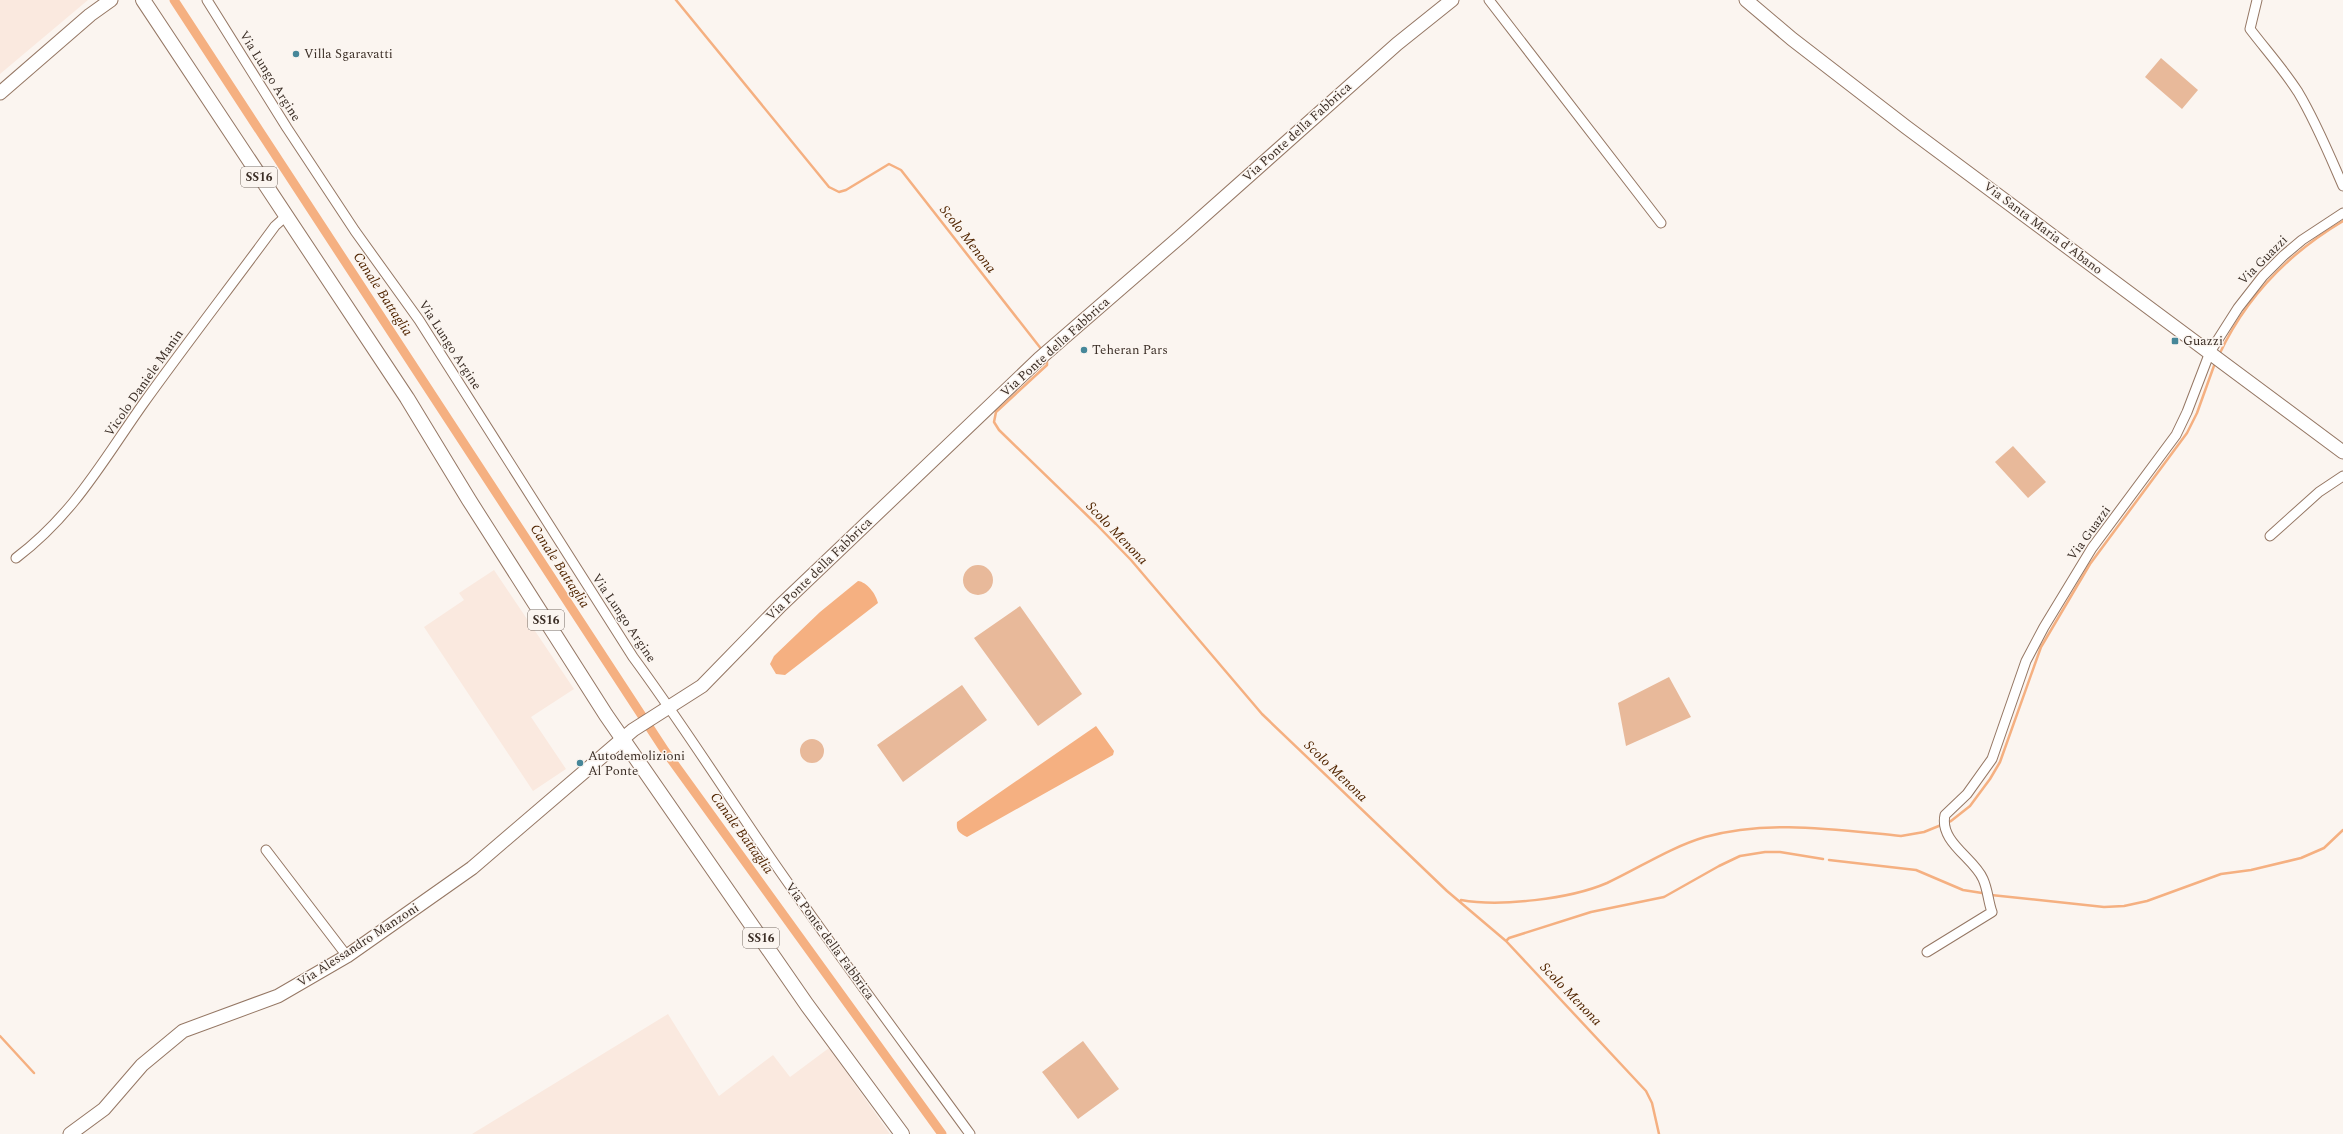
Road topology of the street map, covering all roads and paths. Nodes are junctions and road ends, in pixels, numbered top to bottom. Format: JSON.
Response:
{"nodes":[{"id":1,"x":101,"y":0,"type":"edge"},
{"id":2,"x":111,"y":0,"type":"edge"},
{"id":3,"x":143,"y":0,"type":"edge"},
{"id":4,"x":207,"y":0,"type":"edge"},
{"id":5,"x":1452,"y":0,"type":"edge"},
{"id":6,"x":1489,"y":0,"type":"edge"},
{"id":7,"x":1746,"y":0,"type":"edge"},
{"id":8,"x":2256,"y":0,"type":"edge"},
{"id":9,"x":90,"y":15,"type":"junction"},
{"id":10,"x":0,"y":93,"type":"edge"},
{"id":11,"x":2343,"y":186,"type":"edge"},
{"id":12,"x":2343,"y":213,"type":"edge"},
{"id":13,"x":285,"y":217,"type":"junction"},
{"id":14,"x":1661,"y":223,"type":"dead end"},
{"id":15,"x":2215,"y":356,"type":"junction"},
{"id":16,"x":2343,"y":452,"type":"edge"},
{"id":17,"x":2343,"y":476,"type":"edge"},
{"id":18,"x":2270,"y":536,"type":"dead end"},
{"id":19,"x":16,"y":558,"type":"dead end"},
{"id":20,"x":667,"y":707,"type":"junction"},
{"id":21,"x":628,"y":734,"type":"junction"},
{"id":22,"x":266,"y":850,"type":"dead end"},
{"id":23,"x":1928,"y":952,"type":"dead end"},
{"id":24,"x":346,"y":956,"type":"junction"},
{"id":25,"x":70,"y":1134,"type":"edge"},
{"id":26,"x":902,"y":1134,"type":"edge"},
{"id":27,"x":970,"y":1134,"type":"edge"}],
"edges":[{"from":1,"to":9,"type":"street"},
{"from":2,"to":9,"type":"street"},
{"from":3,"to":13,"type":"main road","number":"SS16"},
{"from":4,"to":20,"type":"street","name":"Via Lungo Argine"},
{"from":5,"to":20,"type":"street","name":"Via Ponte della Fabbrica"},
{"from":6,"to":14,"type":"street"},
{"from":7,"to":15,"type":"street","name":"Via Santa Maria d'Abano"},
{"from":8,"to":11,"type":"street"},
{"from":9,"to":10,"type":"street"},
{"from":12,"to":15,"type":"street","name":"Via Guazzi"},
{"from":13,"to":19,"type":"street","name":"Vicolo Daniele Manin"},
{"from":13,"to":21,"type":"main road","number":"SS16"},
{"from":15,"to":16,"type":"street","name":"Via Santa Maria d'Abano"},
{"from":15,"to":23,"type":"street","name":"Via Guazzi"},
{"from":17,"to":18,"type":"street"},
{"from":20,"to":21,"type":"street","name":"Via Ponte della Fabbrica"},
{"from":20,"to":27,"type":"street","name":"Via Ponte della Fabbrica"},
{"from":21,"to":24,"type":"street","name":"Via Alessandro Manzoni"},
{"from":21,"to":26,"type":"main road","number":"SS16"},
{"from":22,"to":24,"type":"street"},
{"from":24,"to":25,"type":"street","name":"Via Alessandro Manzoni"}]}
